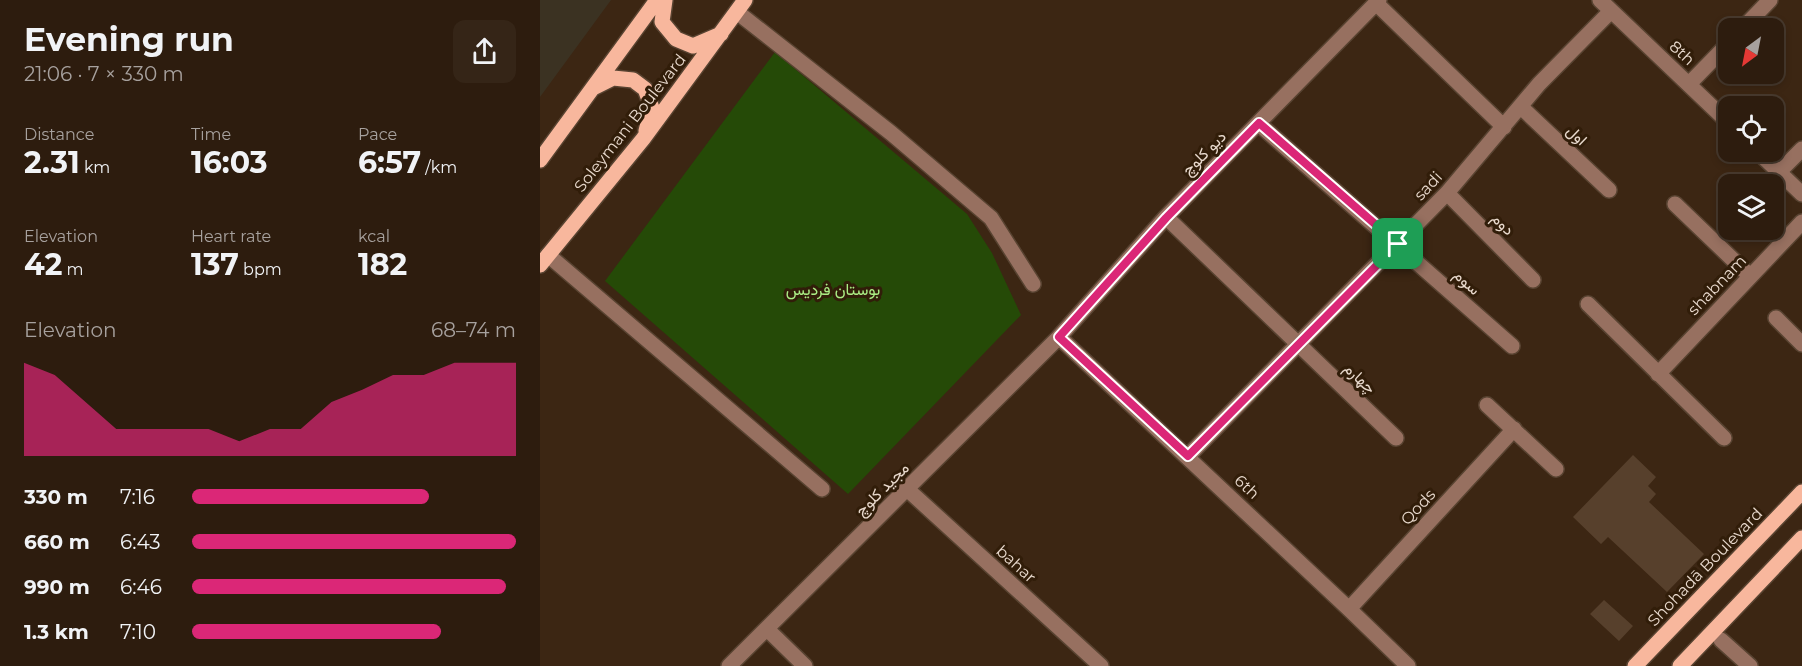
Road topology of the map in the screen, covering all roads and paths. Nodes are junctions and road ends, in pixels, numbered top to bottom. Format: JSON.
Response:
{"nodes":[{"id":1,"x":657,"y":0,"type":"edge"},
{"id":2,"x":665,"y":0,"type":"edge"},
{"id":3,"x":1770,"y":0,"type":"edge"},
{"id":4,"x":1378,"y":2,"type":"edge"},
{"id":5,"x":1606,"y":5,"type":"edge"},
{"id":6,"x":741,"y":6,"type":"edge"},
{"id":7,"x":1753,"y":18,"type":"edge"},
{"id":8,"x":722,"y":33,"type":"junction"},
{"id":9,"x":1718,"y":54,"type":"edge"},
{"id":10,"x":1689,"y":84,"type":"junction"},
{"id":11,"x":592,"y":88,"type":"junction"},
{"id":12,"x":1521,"y":106,"type":"junction"},
{"id":13,"x":1718,"y":112,"type":"edge"},
{"id":14,"x":1259,"y":123,"type":"junction"},
{"id":15,"x":1504,"y":127,"type":"junction"},
{"id":16,"x":643,"y":139,"type":"junction"},
{"id":17,"x":1802,"y":149,"type":"edge"},
{"id":18,"x":540,"y":160,"type":"edge"},
{"id":19,"x":1768,"y":162,"type":"edge"},
{"id":20,"x":1779,"y":172,"type":"junction"},
{"id":21,"x":1609,"y":190,"type":"dead end"},
{"id":22,"x":1448,"y":193,"type":"junction"},
{"id":23,"x":1802,"y":194,"type":"edge"},
{"id":24,"x":1675,"y":204,"type":"dead end"},
{"id":25,"x":1166,"y":218,"type":"junction"},
{"id":26,"x":1802,"y":222,"type":"edge"},
{"id":27,"x":1398,"y":244,"type":"junction"},
{"id":28,"x":544,"y":260,"type":"edge"},
{"id":29,"x":1750,"y":276,"type":"junction"},
{"id":30,"x":1533,"y":280,"type":"dead end"},
{"id":31,"x":1033,"y":284,"type":"dead end"},
{"id":32,"x":1588,"y":304,"type":"dead end"},
{"id":33,"x":1776,"y":318,"type":"dead end"},
{"id":34,"x":1059,"y":337,"type":"junction"},
{"id":35,"x":1801,"y":340,"type":"edge"},
{"id":36,"x":1298,"y":346,"type":"junction"},
{"id":37,"x":1512,"y":346,"type":"dead end"},
{"id":38,"x":1658,"y":374,"type":"junction"},
{"id":39,"x":1488,"y":405,"type":"dead end"},
{"id":40,"x":1514,"y":429,"type":"junction"},
{"id":41,"x":1396,"y":438,"type":"dead end"},
{"id":42,"x":1724,"y":438,"type":"dead end"},
{"id":43,"x":1188,"y":456,"type":"junction"},
{"id":44,"x":1556,"y":470,"type":"dead end"},
{"id":45,"x":822,"y":489,"type":"dead end"},
{"id":46,"x":907,"y":489,"type":"junction"},
{"id":47,"x":1802,"y":492,"type":"edge"},
{"id":48,"x":1802,"y":538,"type":"edge"},
{"id":49,"x":1349,"y":609,"type":"junction"},
{"id":50,"x":767,"y":629,"type":"junction"},
{"id":51,"x":1721,"y":640,"type":"dead end"},
{"id":52,"x":729,"y":666,"type":"edge"},
{"id":53,"x":805,"y":666,"type":"edge"},
{"id":54,"x":1101,"y":666,"type":"edge"},
{"id":55,"x":1407,"y":666,"type":"edge"},
{"id":56,"x":1635,"y":666,"type":"edge"},
{"id":57,"x":1680,"y":666,"type":"edge"},
{"id":58,"x":1750,"y":666,"type":"edge"}],
"edges":[{"from":1,"to":11,"type":"main road"},
{"from":2,"to":8,"type":"main road"},
{"from":3,"to":7,"type":"street"},
{"from":4,"to":14,"type":"street","name":"دیو کلوچ"},
{"from":4,"to":15,"type":"street"},
{"from":5,"to":10,"type":"street","name":"8th"},
{"from":5,"to":12,"type":"street","name":"sadi"},
{"from":6,"to":8,"type":"main road","name":"Soleymani Boulevard"},
{"from":6,"to":31,"type":"street"},
{"from":8,"to":16,"type":"main road","name":"Soleymani Boulevard"},
{"from":9,"to":10,"type":"street"},
{"from":10,"to":13,"type":"street","name":"8th"},
{"from":11,"to":16,"type":"main road"},
{"from":11,"to":18,"type":"main road"},
{"from":12,"to":15,"type":"street","name":"sadi"},
{"from":12,"to":21,"type":"street","name":"اول"},
{"from":14,"to":25,"type":"street","name":"دیو کلوچ"},
{"from":14,"to":27,"type":"street","name":"سوم"},
{"from":15,"to":22,"type":"street","name":"sadi"},
{"from":16,"to":28,"type":"main road","name":"Soleymani Boulevard"},
{"from":17,"to":20,"type":"street"},
{"from":19,"to":20,"type":"street"},
{"from":20,"to":23,"type":"street"},
{"from":22,"to":27,"type":"street","name":"sadi"},
{"from":22,"to":30,"type":"street","name":"دوم"},
{"from":24,"to":29,"type":"street"},
{"from":25,"to":34,"type":"street","name":"دیو کلوچ"},
{"from":25,"to":36,"type":"street","name":"چهارم"},
{"from":26,"to":29,"type":"street","name":"shabnam"},
{"from":27,"to":36,"type":"street","name":"sadi"},
{"from":27,"to":37,"type":"street","name":"سوم"},
{"from":28,"to":45,"type":"street"},
{"from":29,"to":38,"type":"street","name":"shabnam"},
{"from":32,"to":38,"type":"street"},
{"from":33,"to":35,"type":"street"},
{"from":34,"to":43,"type":"street","name":"6th"},
{"from":34,"to":46,"type":"street","name":"مجید کلوچ"},
{"from":36,"to":41,"type":"street","name":"چهارم"},
{"from":36,"to":43,"type":"street","name":"sadi"},
{"from":38,"to":42,"type":"street"},
{"from":39,"to":40,"type":"street"},
{"from":40,"to":44,"type":"street"},
{"from":40,"to":49,"type":"street","name":"Qods"},
{"from":43,"to":49,"type":"street","name":"6th"},
{"from":46,"to":50,"type":"street","name":"مجید کلوچ"},
{"from":46,"to":54,"type":"street","name":"bahar"},
{"from":47,"to":56,"type":"main road","name":"Shohadā Boulevard"},
{"from":48,"to":57,"type":"main road"},
{"from":49,"to":55,"type":"street","name":"6th"},
{"from":50,"to":52,"type":"street","name":"مجید کلوچ"},
{"from":50,"to":53,"type":"street"},
{"from":51,"to":58,"type":"street"}]}
